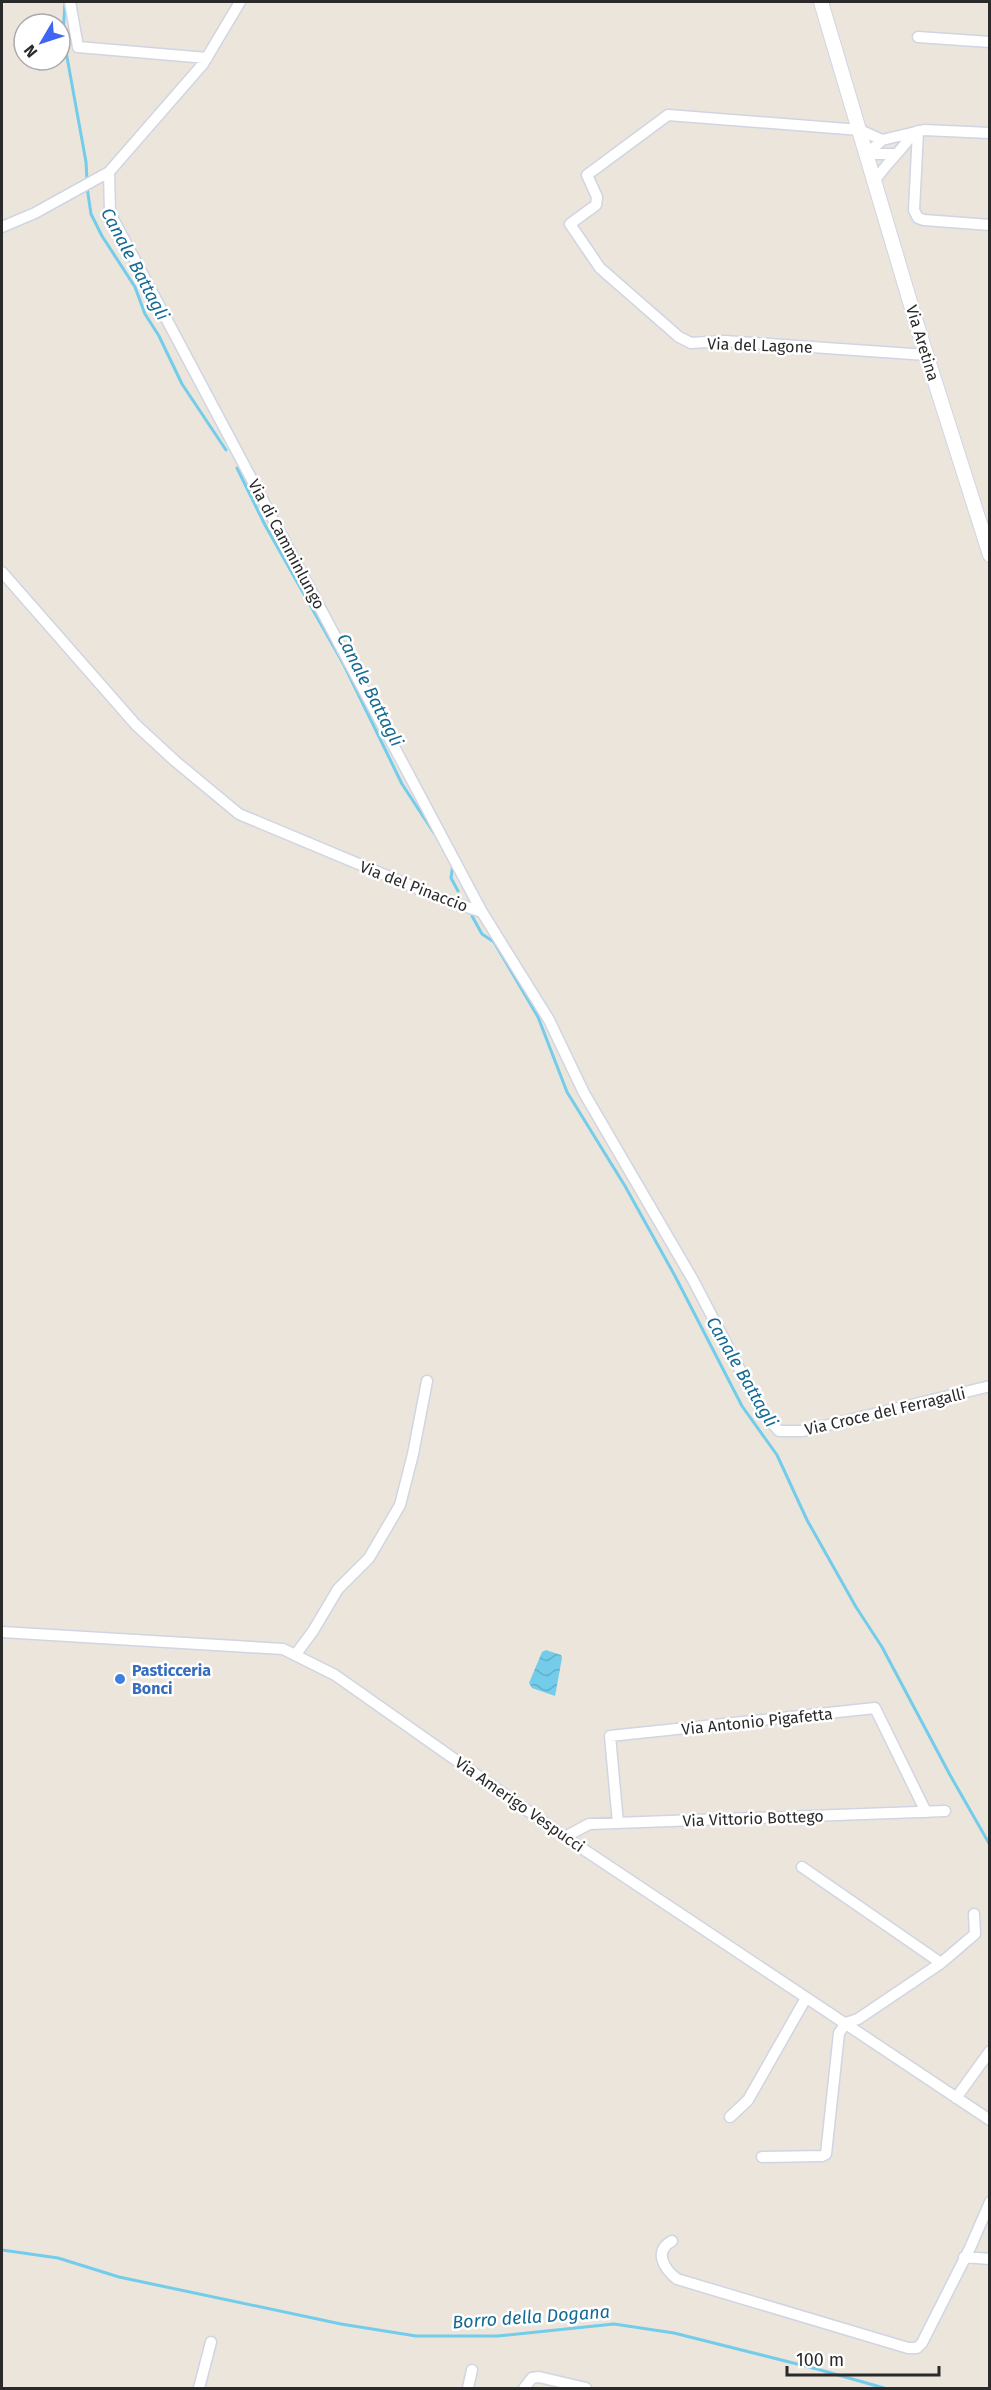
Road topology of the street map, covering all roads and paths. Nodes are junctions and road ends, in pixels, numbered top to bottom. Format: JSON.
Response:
{"nodes":[{"id":1,"x":69,"y":2,"type":"edge"},
{"id":2,"x":240,"y":2,"type":"edge"},
{"id":3,"x":821,"y":2,"type":"edge"},
{"id":4,"x":918,"y":37,"type":"dead end"},
{"id":5,"x":990,"y":42,"type":"edge"},
{"id":6,"x":207,"y":58,"type":"junction"},
{"id":7,"x":860,"y":130,"type":"junction"},
{"id":8,"x":915,"y":132,"type":"junction"},
{"id":9,"x":990,"y":132,"type":"edge"},
{"id":10,"x":882,"y":140,"type":"junction"},
{"id":11,"x":867,"y":154,"type":"junction"},
{"id":12,"x":895,"y":154,"type":"junction"},
{"id":13,"x":109,"y":172,"type":"junction"},
{"id":14,"x":874,"y":182,"type":"junction"},
{"id":15,"x":990,"y":225,"type":"edge"},
{"id":16,"x":2,"y":227,"type":"edge"},
{"id":17,"x":926,"y":355,"type":"junction"},
{"id":18,"x":990,"y":555,"type":"edge"},
{"id":19,"x":2,"y":572,"type":"edge"},
{"id":20,"x":482,"y":912,"type":"junction"},
{"id":21,"x":427,"y":1381,"type":"dead end"},
{"id":22,"x":990,"y":1386,"type":"edge"},
{"id":23,"x":779,"y":1431,"type":"joint"},
{"id":24,"x":2,"y":1632,"type":"edge"},
{"id":25,"x":296,"y":1654,"type":"junction"},
{"id":26,"x":945,"y":1811,"type":"dead end"},
{"id":27,"x":926,"y":1812,"type":"junction"},
{"id":28,"x":618,"y":1822,"type":"junction"},
{"id":29,"x":565,"y":1836,"type":"junction"},
{"id":30,"x":802,"y":1867,"type":"dead end"},
{"id":31,"x":974,"y":1914,"type":"dead end"},
{"id":32,"x":940,"y":1963,"type":"junction"},
{"id":33,"x":806,"y":1998,"type":"junction"},
{"id":34,"x":846,"y":2023,"type":"junction"},
{"id":35,"x":990,"y":2051,"type":"edge"},
{"id":36,"x":956,"y":2098,"type":"junction"},
{"id":37,"x":729,"y":2117,"type":"dead end"},
{"id":38,"x":990,"y":2120,"type":"edge"},
{"id":39,"x":762,"y":2157,"type":"dead end"},
{"id":40,"x":990,"y":2202,"type":"edge"},
{"id":41,"x":672,"y":2241,"type":"dead end"},
{"id":42,"x":964,"y":2257,"type":"junction"},
{"id":43,"x":990,"y":2259,"type":"edge"},
{"id":44,"x":211,"y":2342,"type":"dead end"},
{"id":45,"x":472,"y":2370,"type":"dead end"},
{"id":46,"x":200,"y":2388,"type":"edge"},
{"id":47,"x":468,"y":2388,"type":"edge"},
{"id":48,"x":524,"y":2388,"type":"edge"},
{"id":49,"x":586,"y":2388,"type":"edge"}],
"edges":[{"from":1,"to":6,"type":"street"},
{"from":2,"to":6,"type":"street"},
{"from":3,"to":7,"type":"street"},
{"from":4,"to":5,"type":"street"},
{"from":6,"to":13,"type":"street"},
{"from":7,"to":10,"type":"street"},
{"from":7,"to":11,"type":"street"},
{"from":7,"to":17,"type":"street","name":"Via del Lagone"},
{"from":8,"to":9,"type":"street"},
{"from":8,"to":10,"type":"street"},
{"from":8,"to":12,"type":"street"},
{"from":8,"to":15,"type":"street"},
{"from":10,"to":11,"type":"street"},
{"from":11,"to":12,"type":"street"},
{"from":11,"to":14,"type":"street","name":"Via Aretina"},
{"from":12,"to":14,"type":"street"},
{"from":13,"to":16,"type":"street"},
{"from":13,"to":20,"type":"street","name":"Via di Camminlungo"},
{"from":14,"to":17,"type":"street","name":"Via Aretina"},
{"from":17,"to":18,"type":"street","name":"Via Aretina"},
{"from":19,"to":20,"type":"street","name":"Via del Pinaccio"},
{"from":20,"to":23,"type":"street","name":"Via del Pinaccio"},
{"from":21,"to":25,"type":"street"},
{"from":22,"to":23,"type":"street","name":"Via Croce del Ferragalli"},
{"from":24,"to":25,"type":"street","name":"Via Amerigo Vespucci"},
{"from":25,"to":29,"type":"street","name":"Via Amerigo Vespucci"},
{"from":26,"to":27,"type":"street","name":"Via Vittorio Bottego"},
{"from":27,"to":28,"type":"street","name":"Via Vittorio Bottego"},
{"from":27,"to":28,"type":"street","name":"Via Antonio Pigafetta"},
{"from":28,"to":29,"type":"street","name":"Via Vittorio Bottego"},
{"from":29,"to":33,"type":"street","name":"Via Amerigo Vespucci"},
{"from":30,"to":32,"type":"street"},
{"from":31,"to":32,"type":"street"},
{"from":32,"to":34,"type":"street"},
{"from":33,"to":34,"type":"street","name":"Via Amerigo Vespucci"},
{"from":33,"to":37,"type":"street"},
{"from":34,"to":36,"type":"street","name":"Via Amerigo Vespucci"},
{"from":34,"to":39,"type":"street"},
{"from":35,"to":36,"type":"street"},
{"from":36,"to":38,"type":"street","name":"Via Amerigo Vespucci"},
{"from":40,"to":42,"type":"street"},
{"from":41,"to":42,"type":"street"},
{"from":42,"to":43,"type":"street"},
{"from":44,"to":46,"type":"street"},
{"from":45,"to":47,"type":"street"},
{"from":48,"to":49,"type":"street"}]}
